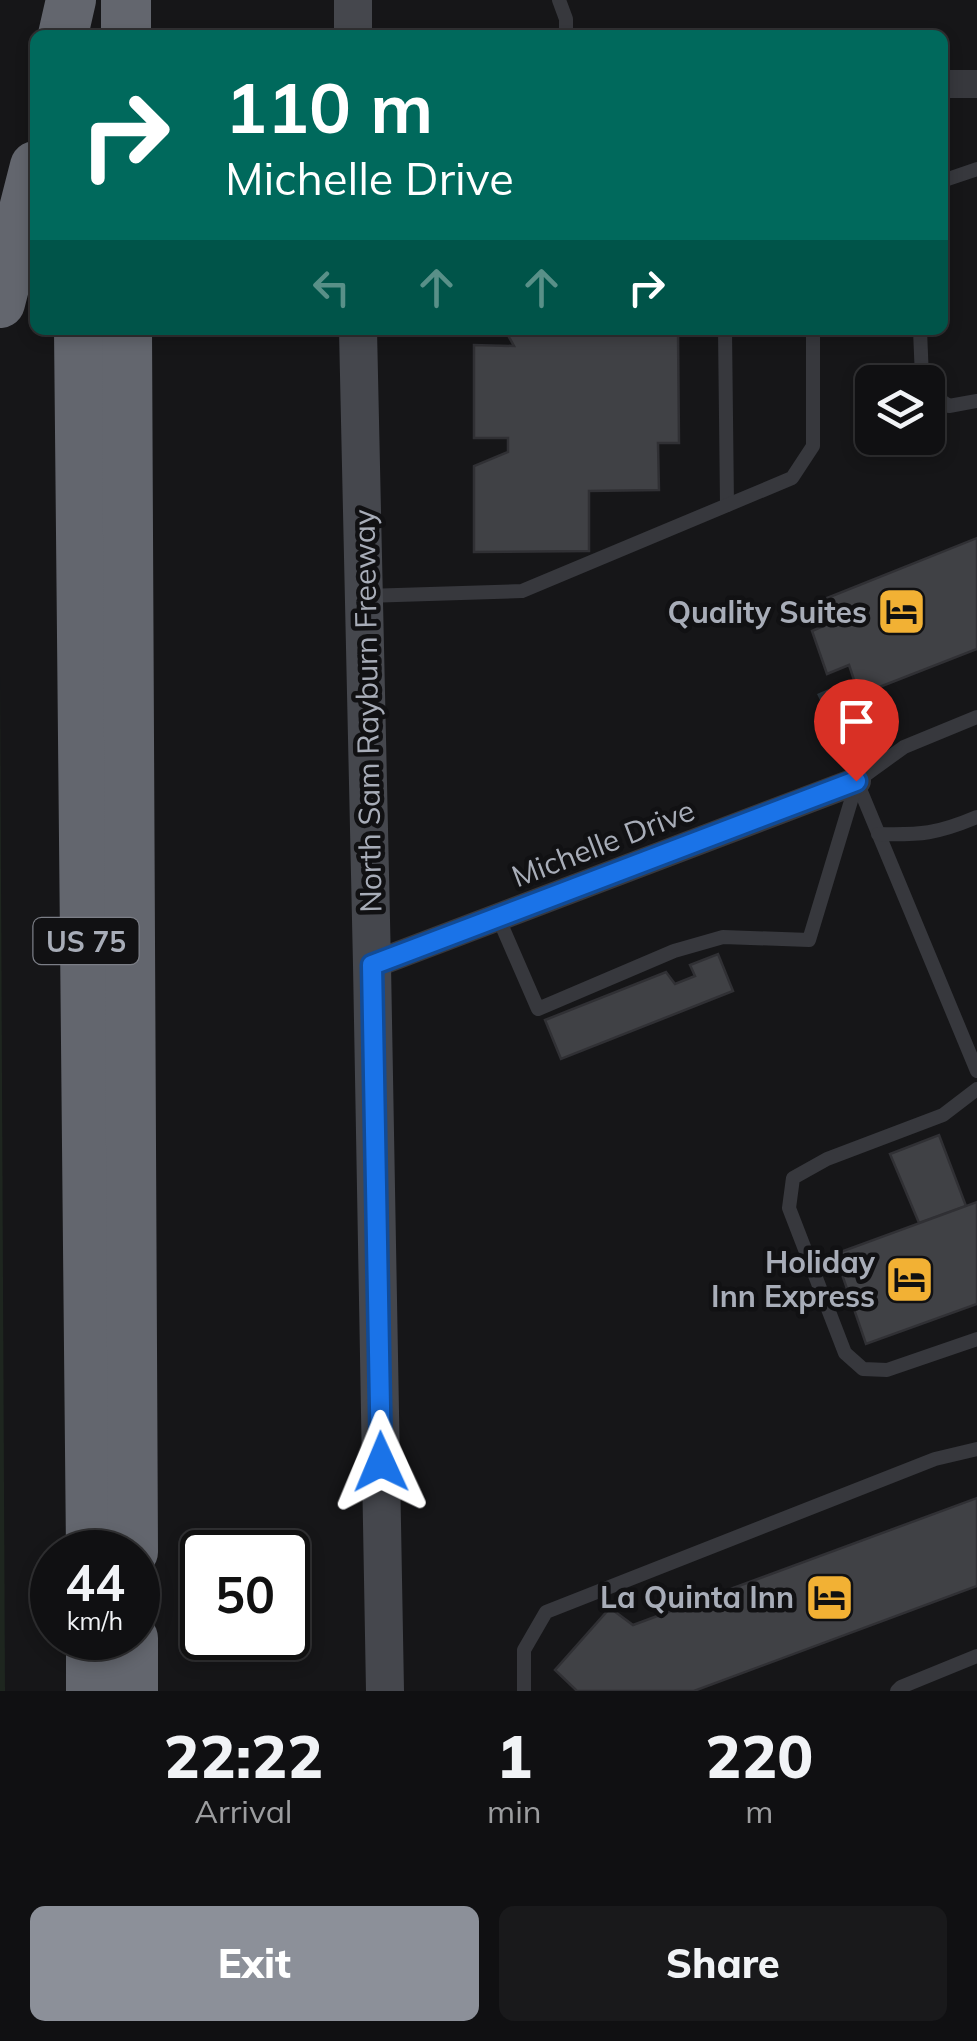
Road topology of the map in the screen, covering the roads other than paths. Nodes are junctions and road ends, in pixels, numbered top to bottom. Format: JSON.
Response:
{"nodes":[{"id":1,"x":73,"y":0,"type":"edge"},
{"id":2,"x":126,"y":0,"type":"edge"},
{"id":3,"x":353,"y":0,"type":"edge"},
{"id":4,"x":559,"y":0,"type":"edge"},
{"id":5,"x":65,"y":30,"type":"edge"},
{"id":6,"x":76,"y":30,"type":"edge"},
{"id":7,"x":126,"y":30,"type":"edge"},
{"id":8,"x":353,"y":30,"type":"edge"},
{"id":9,"x":566,"y":30,"type":"edge"},
{"id":10,"x":948,"y":84,"type":"edge"},
{"id":11,"x":977,"y":84,"type":"edge"},
{"id":12,"x":970,"y":172,"type":"edge"},
{"id":13,"x":30,"y":186,"type":"edge"},
{"id":14,"x":977,"y":186,"type":"edge"},
{"id":15,"x":0,"y":303,"type":"edge"},
{"id":16,"x":79,"y":335,"type":"edge"},
{"id":17,"x":127,"y":335,"type":"edge"},
{"id":18,"x":358,"y":335,"type":"edge"},
{"id":19,"x":725,"y":335,"type":"edge"},
{"id":20,"x":813,"y":335,"type":"edge"},
{"id":21,"x":920,"y":335,"type":"edge"},
{"id":22,"x":921,"y":365,"type":"edge"},
{"id":23,"x":977,"y":401,"type":"edge"},
{"id":24,"x":945,"y":404,"type":"edge"},
{"id":25,"x":727,"y":505,"type":"junction"},
{"id":26,"x":364,"y":596,"type":"junction"},
{"id":27,"x":977,"y":716,"type":"edge"},
{"id":28,"x":856,"y":781,"type":"junction"},
{"id":29,"x":975,"y":823,"type":"edge"},
{"id":30,"x":878,"y":834,"type":"junction"},
{"id":31,"x":498,"y":918,"type":"junction"},
{"id":32,"x":372,"y":965,"type":"junction"},
{"id":33,"x":977,"y":1071,"type":"edge"},
{"id":34,"x":977,"y":1088,"type":"edge"},
{"id":35,"x":977,"y":1339,"type":"edge"},
{"id":36,"x":977,"y":1449,"type":"edge"},
{"id":37,"x":91,"y":1530,"type":"edge"},
{"id":38,"x":133,"y":1530,"type":"edge"},
{"id":39,"x":977,"y":1656,"type":"edge"},
{"id":40,"x":92,"y":1660,"type":"edge"},
{"id":41,"x":132,"y":1660,"type":"edge"},
{"id":42,"x":92,"y":1691,"type":"edge"},
{"id":43,"x":132,"y":1691,"type":"edge"},
{"id":44,"x":385,"y":1691,"type":"edge"},
{"id":45,"x":524,"y":1691,"type":"edge"},
{"id":46,"x":896,"y":1691,"type":"edge"}],
"edges":[{"from":1,"to":5,"type":"highway"},
{"from":1,"to":6,"type":"highway"},
{"from":2,"to":7,"type":"highway"},
{"from":3,"to":8,"type":"main road"},
{"from":4,"to":9,"type":"lane"},
{"from":10,"to":11,"type":"street"},
{"from":12,"to":14,"type":"lane"},
{"from":13,"to":15,"type":"highway"},
{"from":16,"to":37,"type":"highway","number":"US 75"},
{"from":17,"to":38,"type":"highway","number":"US 75"},
{"from":18,"to":26,"type":"main road","name":"North Sam Rayburn Freeway"},
{"from":19,"to":25,"type":"lane"},
{"from":20,"to":25,"type":"lane"},
{"from":21,"to":22,"type":"lane"},
{"from":23,"to":24,"type":"lane"},
{"from":25,"to":26,"type":"lane"},
{"from":26,"to":32,"type":"main road","name":"North Sam Rayburn Freeway"},
{"from":27,"to":28,"type":"lane"},
{"from":28,"to":30,"type":"lane"},
{"from":28,"to":31,"type":"street","name":"Michelle Drive"},
{"from":28,"to":31,"type":"lane"},
{"from":29,"to":30,"type":"lane"},
{"from":30,"to":33,"type":"lane"},
{"from":31,"to":32,"type":"street","name":"Michelle Drive"},
{"from":32,"to":44,"type":"main road","name":"North Sam Rayburn Freeway"},
{"from":34,"to":35,"type":"lane"},
{"from":36,"to":45,"type":"lane"},
{"from":39,"to":46,"type":"lane"},
{"from":40,"to":42,"type":"highway"},
{"from":41,"to":43,"type":"highway"}]}
